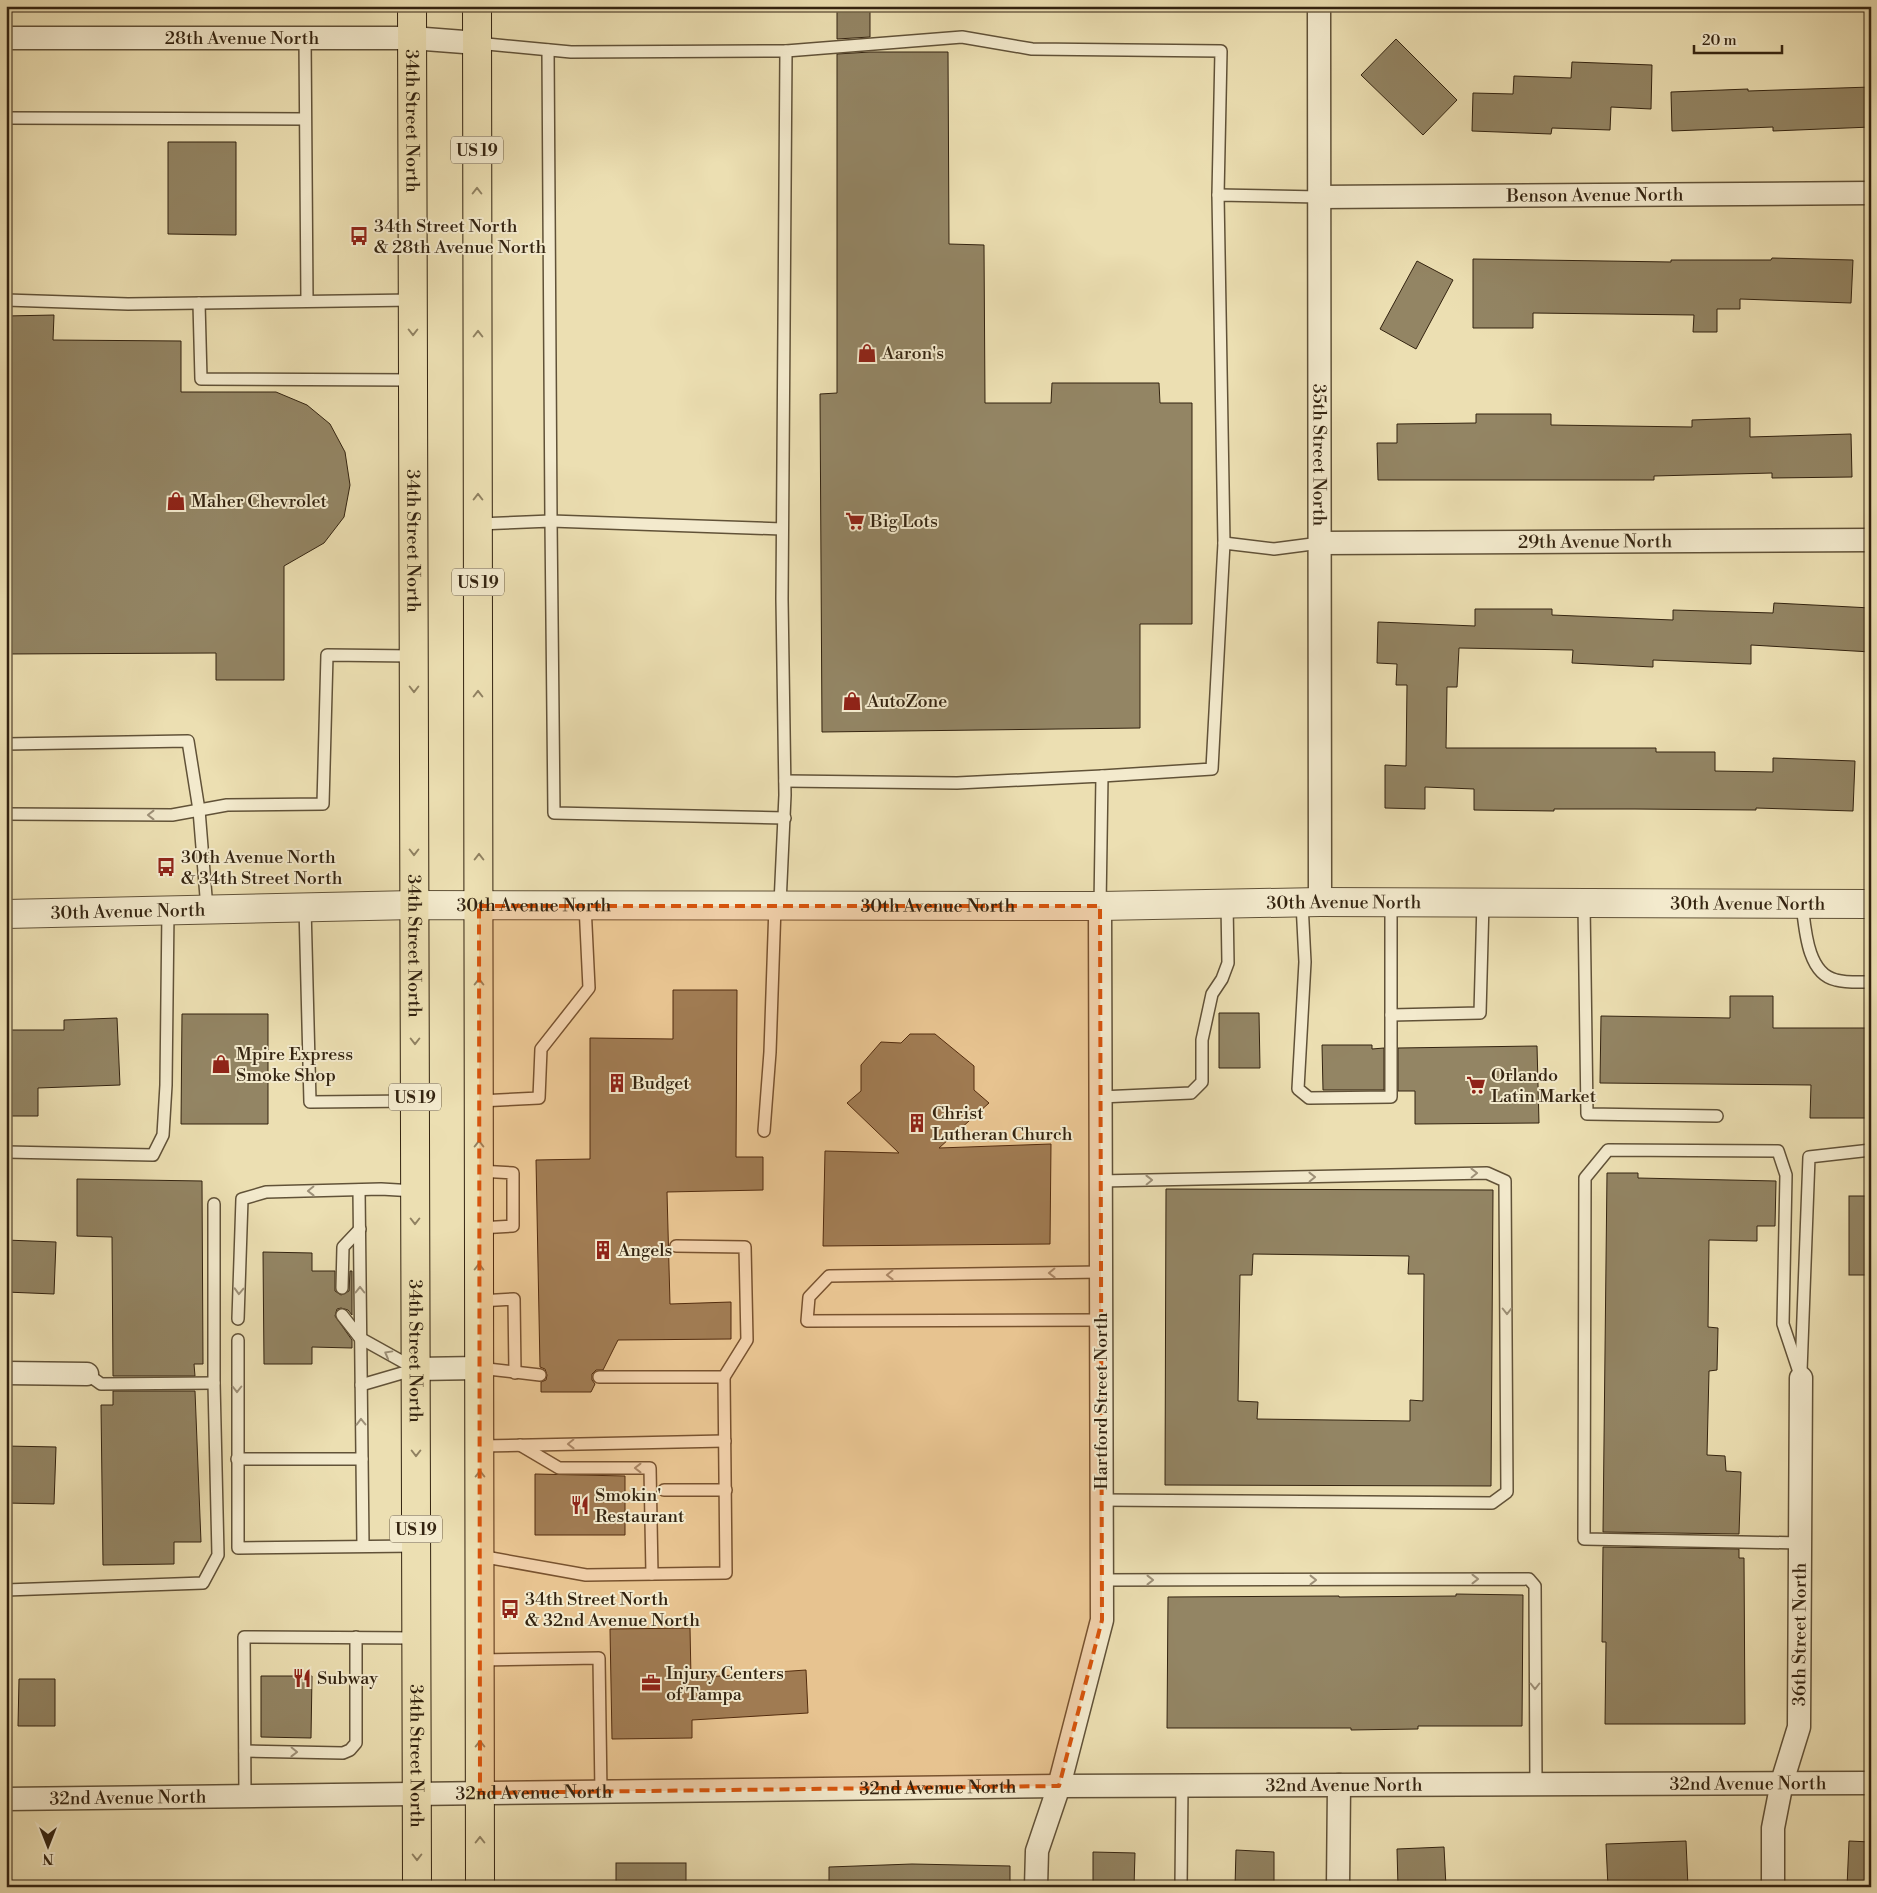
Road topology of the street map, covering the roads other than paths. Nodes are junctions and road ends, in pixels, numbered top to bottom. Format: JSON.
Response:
{"nodes":[{"id":1,"x":412,"y":6,"type":"edge"},
{"id":2,"x":477,"y":6,"type":"edge"},
{"id":3,"x":1319,"y":6,"type":"edge"},
{"id":4,"x":6,"y":38,"type":"edge"},
{"id":5,"x":305,"y":38,"type":"junction"},
{"id":6,"x":412,"y":38,"type":"junction"},
{"id":7,"x":477,"y":43,"type":"junction"},
{"id":8,"x":548,"y":50,"type":"junction"},
{"id":9,"x":786,"y":50,"type":"junction"},
{"id":10,"x":6,"y":118,"type":"edge"},
{"id":11,"x":305,"y":118,"type":"junction"},
{"id":12,"x":1871,"y":193,"type":"edge"},
{"id":13,"x":1218,"y":195,"type":"junction"},
{"id":14,"x":1319,"y":197,"type":"junction"},
{"id":15,"x":6,"y":300,"type":"edge"},
{"id":16,"x":413,"y":300,"type":"junction"},
{"id":17,"x":307,"y":302,"type":"junction"},
{"id":18,"x":199,"y":303,"type":"junction"},
{"id":19,"x":413,"y":380,"type":"junction"},
{"id":20,"x":551,"y":522,"type":"junction"},
{"id":21,"x":478,"y":524,"type":"junction"},
{"id":22,"x":782,"y":529,"type":"junction"},
{"id":23,"x":1871,"y":540,"type":"edge"},
{"id":24,"x":1224,"y":543,"type":"junction"},
{"id":25,"x":1320,"y":543,"type":"junction"},
{"id":26,"x":414,"y":656,"type":"junction"},
{"id":27,"x":6,"y":744,"type":"edge"},
{"id":28,"x":1102,"y":776,"type":"junction"},
{"id":29,"x":786,"y":781,"type":"junction"},
{"id":30,"x":199,"y":810,"type":"junction"},
{"id":31,"x":6,"y":814,"type":"edge"},
{"id":32,"x":785,"y":818,"type":"junction"},
{"id":33,"x":1311,"y":902,"type":"junction"},
{"id":34,"x":1483,"y":902,"type":"junction"},
{"id":35,"x":1391,"y":903,"type":"junction"},
{"id":36,"x":777,"y":904,"type":"junction"},
{"id":37,"x":1228,"y":904,"type":"junction"},
{"id":38,"x":1584,"y":904,"type":"junction"},
{"id":39,"x":1802,"y":904,"type":"junction"},
{"id":40,"x":1871,"y":904,"type":"edge"},
{"id":41,"x":414,"y":905,"type":"junction"},
{"id":42,"x":585,"y":905,"type":"junction"},
{"id":43,"x":479,"y":906,"type":"junction"},
{"id":44,"x":1100,"y":906,"type":"junction"},
{"id":45,"x":305,"y":907,"type":"junction"},
{"id":46,"x":207,"y":909,"type":"junction"},
{"id":47,"x":168,"y":910,"type":"junction"},
{"id":48,"x":6,"y":914,"type":"edge"},
{"id":49,"x":1871,"y":982,"type":"edge"},
{"id":50,"x":1391,"y":1015,"type":"junction"},
{"id":51,"x":1100,"y":1097,"type":"junction"},
{"id":52,"x":479,"y":1100,"type":"junction"},
{"id":53,"x":415,"y":1102,"type":"junction"},
{"id":54,"x":1717,"y":1116,"type":"dead end"},
{"id":55,"x":764,"y":1131,"type":"dead end"},
{"id":56,"x":1871,"y":1150,"type":"edge"},
{"id":57,"x":6,"y":1152,"type":"edge"},
{"id":58,"x":1100,"y":1181,"type":"junction"},
{"id":59,"x":359,"y":1190,"type":"junction"},
{"id":60,"x":415,"y":1191,"type":"junction"},
{"id":61,"x":214,"y":1204,"type":"dead end"},
{"id":62,"x":360,"y":1229,"type":"junction"},
{"id":63,"x":676,"y":1246,"type":"dead end"},
{"id":64,"x":1101,"y":1272,"type":"junction"},
{"id":65,"x":342,"y":1288,"type":"dead end"},
{"id":66,"x":479,"y":1301,"type":"junction"},
{"id":67,"x":342,"y":1315,"type":"dead end"},
{"id":68,"x":238,"y":1319,"type":"dead end"},
{"id":69,"x":1101,"y":1320,"type":"junction"},
{"id":70,"x":360,"y":1338,"type":"junction"},
{"id":71,"x":238,"y":1340,"type":"dead end"},
{"id":72,"x":479,"y":1368,"type":"junction"},
{"id":73,"x":416,"y":1369,"type":"junction"},
{"id":74,"x":6,"y":1373,"type":"edge"},
{"id":75,"x":515,"y":1373,"type":"junction"},
{"id":76,"x":86,"y":1374,"type":"joint"},
{"id":77,"x":540,"y":1375,"type":"dead end"},
{"id":78,"x":599,"y":1377,"type":"dead end"},
{"id":79,"x":724,"y":1378,"type":"junction"},
{"id":80,"x":1801,"y":1378,"type":"junction"},
{"id":81,"x":214,"y":1383,"type":"junction"},
{"id":82,"x":361,"y":1385,"type":"junction"},
{"id":83,"x":725,"y":1441,"type":"junction"},
{"id":84,"x":520,"y":1445,"type":"junction"},
{"id":85,"x":480,"y":1446,"type":"junction"},
{"id":86,"x":362,"y":1458,"type":"junction"},
{"id":87,"x":237,"y":1459,"type":"junction"},
{"id":88,"x":664,"y":1490,"type":"dead end"},
{"id":89,"x":726,"y":1490,"type":"junction"},
{"id":90,"x":1101,"y":1500,"type":"junction"},
{"id":91,"x":1800,"y":1543,"type":"junction"},
{"id":92,"x":363,"y":1546,"type":"junction"},
{"id":93,"x":416,"y":1546,"type":"junction"},
{"id":94,"x":480,"y":1556,"type":"junction"},
{"id":95,"x":652,"y":1574,"type":"junction"},
{"id":96,"x":1102,"y":1580,"type":"junction"},
{"id":97,"x":6,"y":1590,"type":"edge"},
{"id":98,"x":356,"y":1637,"type":"junction"},
{"id":99,"x":416,"y":1638,"type":"junction"},
{"id":100,"x":480,"y":1660,"type":"junction"},
{"id":101,"x":245,"y":1752,"type":"junction"},
{"id":102,"x":1782,"y":1782,"type":"junction"},
{"id":103,"x":1871,"y":1783,"type":"edge"},
{"id":104,"x":1536,"y":1784,"type":"junction"},
{"id":105,"x":1339,"y":1785,"type":"junction"},
{"id":106,"x":1059,"y":1786,"type":"junction"},
{"id":107,"x":1182,"y":1786,"type":"junction"},
{"id":108,"x":416,"y":1792,"type":"junction"},
{"id":109,"x":600,"y":1792,"type":"junction"},
{"id":110,"x":480,"y":1793,"type":"junction"},
{"id":111,"x":245,"y":1795,"type":"junction"},
{"id":112,"x":6,"y":1798,"type":"edge"},
{"id":113,"x":1181,"y":1886,"type":"edge"},
{"id":114,"x":417,"y":1887,"type":"edge"},
{"id":115,"x":480,"y":1887,"type":"edge"},
{"id":116,"x":1036,"y":1887,"type":"edge"},
{"id":117,"x":1338,"y":1887,"type":"edge"},
{"id":118,"x":1773,"y":1887,"type":"edge"}],
"edges":[{"from":1,"to":6,"type":"highway","name":"34th Street North","number":"US 19"},
{"from":2,"to":7,"type":"highway","number":"US 19"},
{"from":3,"to":14,"type":"street","name":"35th Street North"},
{"from":4,"to":5,"type":"street","name":"28th Avenue North"},
{"from":5,"to":6,"type":"street","name":"28th Avenue North"},
{"from":5,"to":11,"type":"lane"},
{"from":6,"to":7,"type":"street","name":"28th Avenue North"},
{"from":6,"to":16,"type":"highway","name":"34th Street North","number":"US 19"},
{"from":7,"to":8,"type":"lane"},
{"from":21,"to":7,"type":"highway","number":"US 19","one_way":true},
{"from":8,"to":9,"type":"lane"},
{"from":8,"to":20,"type":"lane"},
{"from":9,"to":13,"type":"lane"},
{"from":9,"to":22,"type":"lane"},
{"from":10,"to":11,"type":"lane"},
{"from":11,"to":17,"type":"lane"},
{"from":12,"to":14,"type":"street","name":"Benson Avenue North"},
{"from":13,"to":14,"type":"lane"},
{"from":13,"to":24,"type":"lane"},
{"from":14,"to":25,"type":"street","name":"35th Street North"},
{"from":15,"to":18,"type":"lane"},
{"from":16,"to":17,"type":"lane"},
{"from":16,"to":19,"type":"highway","name":"34th Street North","number":"US 19","one_way":true},
{"from":17,"to":18,"type":"lane"},
{"from":18,"to":19,"type":"lane"},
{"from":19,"to":26,"type":"highway","name":"34th Street North","number":"US 19"},
{"from":20,"to":21,"type":"lane"},
{"from":20,"to":22,"type":"lane"},
{"from":20,"to":32,"type":"lane"},
{"from":43,"to":21,"type":"highway","number":"US 19","one_way":true},
{"from":22,"to":29,"type":"lane"},
{"from":23,"to":25,"type":"street","name":"29th Avenue North"},
{"from":24,"to":25,"type":"lane"},
{"from":24,"to":28,"type":"lane"},
{"from":25,"to":33,"type":"street","name":"35th Street North"},
{"from":26,"to":30,"type":"lane"},
{"from":26,"to":41,"type":"highway","name":"34th Street North","number":"US 19","one_way":true},
{"from":27,"to":30,"type":"lane"},
{"from":28,"to":29,"type":"lane"},
{"from":28,"to":44,"type":"lane"},
{"from":29,"to":32,"type":"lane"},
{"from":30,"to":31,"type":"lane","one_way":true},
{"from":30,"to":46,"type":"lane"},
{"from":32,"to":36,"type":"lane"},
{"from":33,"to":35,"type":"street","name":"30th Avenue North"},
{"from":33,"to":37,"type":"street","name":"30th Avenue North"},
{"from":33,"to":50,"type":"lane"},
{"from":34,"to":35,"type":"street","name":"30th Avenue North"},
{"from":34,"to":38,"type":"street","name":"30th Avenue North"},
{"from":34,"to":50,"type":"lane"},
{"from":35,"to":50,"type":"lane"},
{"from":36,"to":42,"type":"street","name":"30th Avenue North"},
{"from":36,"to":44,"type":"street","name":"30th Avenue North"},
{"from":36,"to":55,"type":"lane"},
{"from":37,"to":44,"type":"street","name":"30th Avenue North"},
{"from":37,"to":51,"type":"lane"},
{"from":38,"to":39,"type":"street","name":"30th Avenue North"},
{"from":38,"to":54,"type":"lane"},
{"from":39,"to":40,"type":"street","name":"30th Avenue North"},
{"from":39,"to":49,"type":"lane"},
{"from":41,"to":43,"type":"street","name":"30th Avenue North"},
{"from":41,"to":45,"type":"street","name":"30th Avenue North"},
{"from":41,"to":53,"type":"highway","name":"34th Street North","number":"US 19","one_way":true},
{"from":42,"to":43,"type":"street","name":"30th Avenue North"},
{"from":42,"to":52,"type":"lane"},
{"from":52,"to":43,"type":"highway","number":"US 19","one_way":true},
{"from":44,"to":51,"type":"street","name":"Hartford Street North"},
{"from":45,"to":46,"type":"street","name":"30th Avenue North"},
{"from":45,"to":53,"type":"lane"},
{"from":46,"to":47,"type":"street","name":"30th Avenue North"},
{"from":47,"to":48,"type":"street","name":"30th Avenue North"},
{"from":47,"to":57,"type":"lane"},
{"from":51,"to":58,"type":"street","name":"Hartford Street North"},
{"from":66,"to":52,"type":"highway","number":"US 19","one_way":true},
{"from":53,"to":60,"type":"highway","name":"34th Street North","number":"US 19"},
{"from":56,"to":80,"type":"lane"},
{"from":58,"to":64,"type":"street","name":"Hartford Street North"},
{"from":58,"to":90,"type":"lane","one_way":true},
{"from":59,"to":60,"type":"lane"},
{"from":59,"to":62,"type":"lane"},
{"from":59,"to":68,"type":"lane","one_way":true},
{"from":60,"to":73,"type":"highway","name":"34th Street North","number":"US 19","one_way":true},
{"from":61,"to":81,"type":"lane"},
{"from":62,"to":65,"type":"lane"},
{"from":70,"to":62,"type":"lane","one_way":true},
{"from":63,"to":79,"type":"lane"},
{"from":64,"to":69,"type":"street","name":"Hartford Street North"},
{"from":64,"to":69,"type":"lane","one_way":true},
{"from":66,"to":72,"type":"highway","number":"US 19"},
{"from":66,"to":75,"type":"lane"},
{"from":67,"to":70,"type":"lane"},
{"from":69,"to":90,"type":"street","name":"Hartford Street North"},
{"from":73,"to":70,"type":"lane","one_way":true},
{"from":70,"to":82,"type":"lane"},
{"from":71,"to":87,"type":"lane","one_way":true},
{"from":72,"to":73,"type":"street"},
{"from":72,"to":75,"type":"lane"},
{"from":72,"to":85,"type":"highway","number":"US 19"},
{"from":73,"to":82,"type":"lane"},
{"from":73,"to":93,"type":"highway","name":"34th Street North","number":"US 19","one_way":true},
{"from":74,"to":76,"type":"street"},
{"from":75,"to":77,"type":"lane"},
{"from":76,"to":81,"type":"lane"},
{"from":78,"to":79,"type":"lane"},
{"from":79,"to":83,"type":"lane"},
{"from":80,"to":91,"type":"street","name":"36th Street North"},
{"from":80,"to":91,"type":"lane"},
{"from":81,"to":97,"type":"lane"},
{"from":86,"to":82,"type":"lane","one_way":true},
{"from":83,"to":84,"type":"lane","one_way":true},
{"from":83,"to":89,"type":"lane"},
{"from":84,"to":85,"type":"lane"},
{"from":95,"to":84,"type":"lane","one_way":true},
{"from":94,"to":85,"type":"highway","number":"US 19","one_way":true},
{"from":86,"to":87,"type":"lane"},
{"from":86,"to":92,"type":"lane"},
{"from":87,"to":92,"type":"lane"},
{"from":88,"to":89,"type":"lane"},
{"from":89,"to":95,"type":"lane"},
{"from":90,"to":96,"type":"street","name":"Hartford Street North"},
{"from":91,"to":102,"type":"street","name":"36th Street North"},
{"from":92,"to":93,"type":"lane"},
{"from":93,"to":99,"type":"highway","name":"34th Street North","number":"US 19"},
{"from":94,"to":95,"type":"lane"},
{"from":94,"to":100,"type":"highway","number":"US 19"},
{"from":96,"to":104,"type":"lane","one_way":true},
{"from":96,"to":106,"type":"street","name":"Hartford Street North"},
{"from":98,"to":99,"type":"lane"},
{"from":101,"to":98,"type":"lane","one_way":true},
{"from":98,"to":101,"type":"lane"},
{"from":99,"to":108,"type":"highway","name":"34th Street North","number":"US 19"},
{"from":100,"to":109,"type":"lane"},
{"from":110,"to":100,"type":"highway","number":"US 19","one_way":true},
{"from":101,"to":111,"type":"lane"},
{"from":102,"to":103,"type":"street","name":"32nd Avenue North"},
{"from":102,"to":104,"type":"street","name":"32nd Avenue North"},
{"from":102,"to":118,"type":"street","name":"36th Street North"},
{"from":104,"to":105,"type":"street","name":"32nd Avenue North"},
{"from":105,"to":107,"type":"street","name":"32nd Avenue North"},
{"from":105,"to":117,"type":"street"},
{"from":106,"to":107,"type":"street","name":"32nd Avenue North"},
{"from":106,"to":109,"type":"street","name":"32nd Avenue North"},
{"from":106,"to":116,"type":"street","name":"Hartford Street North"},
{"from":107,"to":113,"type":"lane"},
{"from":108,"to":110,"type":"street","name":"32nd Avenue North"},
{"from":108,"to":111,"type":"street","name":"32nd Avenue North"},
{"from":108,"to":114,"type":"highway","name":"34th Street North","number":"US 19","one_way":true},
{"from":109,"to":110,"type":"street","name":"32nd Avenue North"},
{"from":115,"to":110,"type":"highway","number":"US 19","one_way":true},
{"from":111,"to":112,"type":"street","name":"32nd Avenue North"}]}
